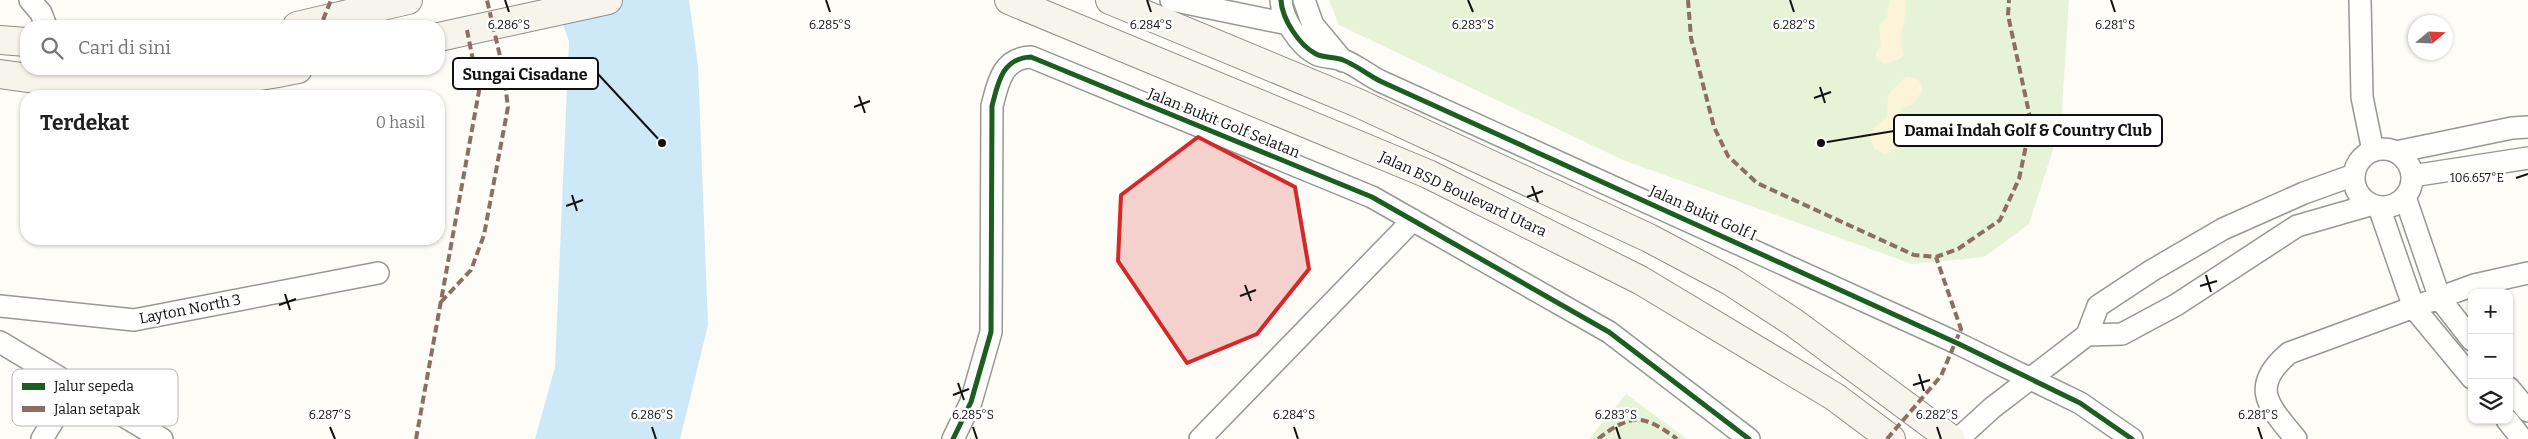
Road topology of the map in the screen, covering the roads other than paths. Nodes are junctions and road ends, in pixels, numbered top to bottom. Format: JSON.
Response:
{"nodes":[{"id":1,"x":30,"y":0,"type":"edge"},
{"id":2,"x":408,"y":0,"type":"edge"},
{"id":3,"x":608,"y":0,"type":"edge"},
{"id":4,"x":1009,"y":0,"type":"edge"},
{"id":5,"x":1110,"y":0,"type":"edge"},
{"id":6,"x":1171,"y":0,"type":"edge"},
{"id":7,"x":1281,"y":0,"type":"edge"},
{"id":8,"x":1304,"y":0,"type":"edge"},
{"id":9,"x":2360,"y":0,"type":"edge"},
{"id":10,"x":44,"y":20,"type":"edge"},
{"id":11,"x":323,"y":20,"type":"edge"},
{"id":12,"x":1288,"y":24,"type":"junction"},
{"id":13,"x":445,"y":36,"type":"edge"},
{"id":14,"x":0,"y":40,"type":"edge"},
{"id":15,"x":20,"y":42,"type":"edge"},
{"id":16,"x":1344,"y":61,"type":"junction"},
{"id":17,"x":0,"y":74,"type":"edge"},
{"id":18,"x":263,"y":75,"type":"edge"},
{"id":19,"x":2528,"y":127,"type":"edge"},
{"id":20,"x":2373,"y":151,"type":"junction"},
{"id":21,"x":2396,"y":152,"type":"junction"},
{"id":22,"x":2528,"y":158,"type":"edge"},
{"id":23,"x":2354,"y":175,"type":"junction"},
{"id":24,"x":2412,"y":176,"type":"junction"},
{"id":25,"x":2405,"y":197,"type":"junction"},
{"id":26,"x":2374,"y":206,"type":"junction"},
{"id":27,"x":1413,"y":220,"type":"junction"},
{"id":28,"x":378,"y":273,"type":"dead end"},
{"id":29,"x":2528,"y":273,"type":"edge"},
{"id":30,"x":2440,"y":299,"type":"junction"},
{"id":31,"x":0,"y":306,"type":"edge"},
{"id":32,"x":2414,"y":308,"type":"junction"},
{"id":33,"x":2468,"y":335,"type":"edge"},
{"id":34,"x":2087,"y":336,"type":"junction"},
{"id":35,"x":0,"y":342,"type":"edge"},
{"id":36,"x":45,"y":369,"type":"edge"},
{"id":37,"x":2468,"y":373,"type":"edge"},
{"id":38,"x":2029,"y":379,"type":"junction"},
{"id":39,"x":2513,"y":393,"type":"edge"},
{"id":40,"x":2528,"y":411,"type":"edge"},
{"id":41,"x":2510,"y":424,"type":"edge"},
{"id":42,"x":50,"y":426,"type":"edge"},
{"id":43,"x":140,"y":426,"type":"edge"},
{"id":44,"x":42,"y":439,"type":"edge"},
{"id":45,"x":162,"y":439,"type":"edge"},
{"id":46,"x":953,"y":439,"type":"edge"},
{"id":47,"x":1200,"y":439,"type":"edge"},
{"id":48,"x":1750,"y":439,"type":"edge"},
{"id":49,"x":1891,"y":439,"type":"edge"},
{"id":50,"x":1951,"y":439,"type":"edge"},
{"id":51,"x":1958,"y":439,"type":"edge"},
{"id":52,"x":2132,"y":439,"type":"edge"},
{"id":53,"x":2296,"y":439,"type":"edge"},
{"id":54,"x":2522,"y":439,"type":"edge"}],
"edges":[{"from":1,"to":10,"type":"street"},
{"from":2,"to":11,"type":"main road"},
{"from":3,"to":13,"type":"main road"},
{"from":4,"to":49,"type":"main road","name":"Jalan BSD Boulevard Utara"},
{"from":5,"to":50,"type":"main road"},
{"from":6,"to":12,"type":"street"},
{"from":7,"to":12,"type":"street","name":"Jalan Bukit Golf I"},
{"from":8,"to":16,"type":"street","name":"Jalan Bukit Golf I"},
{"from":9,"to":20,"type":"street"},
{"from":12,"to":16,"type":"street","name":"Jalan Bukit Golf I"},
{"from":14,"to":15,"type":"main road"},
{"from":16,"to":38,"type":"street","name":"Jalan Bukit Golf I"},
{"from":17,"to":18,"type":"main road"},
{"from":19,"to":21,"type":"street"},
{"from":20,"to":21,"type":"street"},
{"from":20,"to":23,"type":"street"},
{"from":21,"to":24,"type":"street"},
{"from":22,"to":24,"type":"street"},
{"from":23,"to":26,"type":"street"},
{"from":23,"to":34,"type":"street"},
{"from":24,"to":25,"type":"street"},
{"from":25,"to":26,"type":"street"},
{"from":25,"to":30,"type":"street"},
{"from":26,"to":32,"type":"street"},
{"from":26,"to":34,"type":"street"},
{"from":27,"to":46,"type":"street","name":"Jalan Bukit Golf Selatan"},
{"from":27,"to":47,"type":"street"},
{"from":27,"to":48,"type":"street","name":"Jalan Bukit Golf Selatan"},
{"from":28,"to":31,"type":"street","name":"Layton North 3"},
{"from":29,"to":30,"type":"street"},
{"from":30,"to":32,"type":"street"},
{"from":30,"to":33,"type":"street"},
{"from":32,"to":37,"type":"street"},
{"from":32,"to":53,"type":"street"},
{"from":34,"to":38,"type":"street"},
{"from":35,"to":36,"type":"street"},
{"from":38,"to":51,"type":"street"},
{"from":38,"to":52,"type":"street","name":"Jalan Bukit Golf I"},
{"from":39,"to":40,"type":"street"},
{"from":41,"to":54,"type":"street"},
{"from":42,"to":44,"type":"street"},
{"from":43,"to":45,"type":"street"}]}
